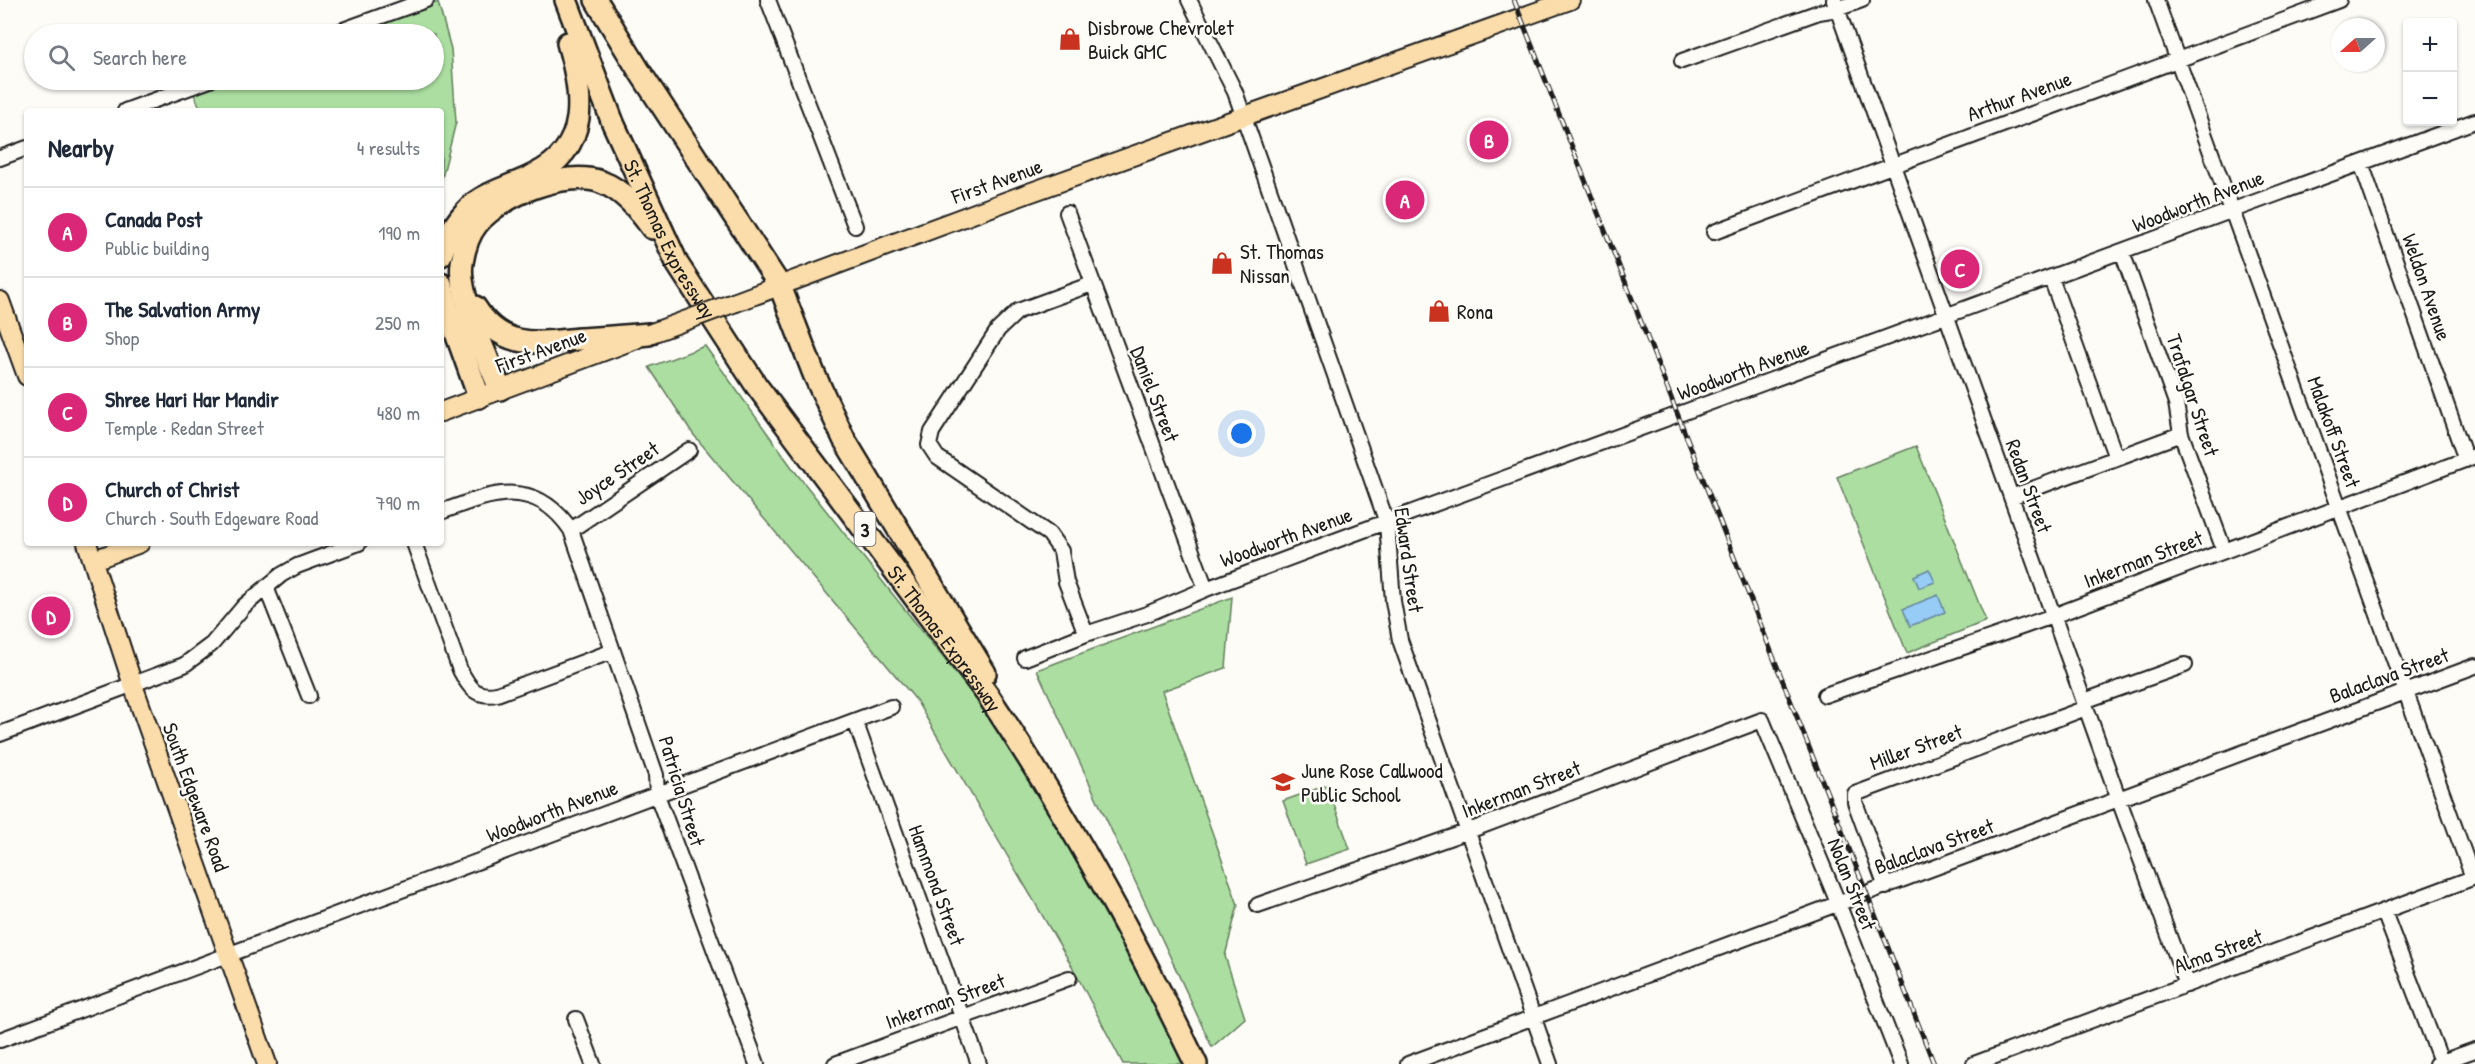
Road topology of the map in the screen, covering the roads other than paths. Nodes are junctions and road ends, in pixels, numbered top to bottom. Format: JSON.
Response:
{"nodes":[{"id":1,"x":426,"y":0,"type":"edge"},
{"id":2,"x":554,"y":0,"type":"edge"},
{"id":3,"x":566,"y":0,"type":"edge"},
{"id":4,"x":596,"y":0,"type":"edge"},
{"id":5,"x":768,"y":0,"type":"edge"},
{"id":6,"x":1189,"y":0,"type":"edge"},
{"id":7,"x":1570,"y":0,"type":"edge"},
{"id":8,"x":1862,"y":0,"type":"edge"},
{"id":9,"x":2156,"y":0,"type":"edge"},
{"id":10,"x":2339,"y":0,"type":"edge"},
{"id":11,"x":1835,"y":5,"type":"edge"},
{"id":12,"x":360,"y":24,"type":"edge"},
{"id":13,"x":2178,"y":60,"type":"junction"},
{"id":14,"x":1682,"y":61,"type":"dead end"},
{"id":15,"x":183,"y":90,"type":"edge"},
{"id":16,"x":133,"y":108,"type":"edge"},
{"id":17,"x":1243,"y":118,"type":"junction"},
{"id":18,"x":2475,"y":121,"type":"edge"},
{"id":19,"x":24,"y":149,"type":"edge"},
{"id":20,"x":0,"y":158,"type":"edge"},
{"id":21,"x":2361,"y":163,"type":"junction"},
{"id":22,"x":1892,"y":166,"type":"junction"},
{"id":23,"x":2232,"y":210,"type":"junction"},
{"id":24,"x":1067,"y":213,"type":"dead end"},
{"id":25,"x":855,"y":226,"type":"dead end"},
{"id":26,"x":1714,"y":232,"type":"dead end"},
{"id":27,"x":444,"y":247,"type":"edge"},
{"id":28,"x":2122,"y":252,"type":"junction"},
{"id":29,"x":678,"y":265,"type":"junction"},
{"id":30,"x":462,"y":275,"type":"junction"},
{"id":31,"x":2051,"y":278,"type":"junction"},
{"id":32,"x":1092,"y":284,"type":"junction"},
{"id":33,"x":780,"y":286,"type":"junction"},
{"id":34,"x":444,"y":296,"type":"edge"},
{"id":35,"x":0,"y":301,"type":"edge"},
{"id":36,"x":1946,"y":317,"type":"junction"},
{"id":37,"x":650,"y":334,"type":"junction"},
{"id":38,"x":24,"y":368,"type":"edge"},
{"id":39,"x":500,"y":389,"type":"junction"},
{"id":40,"x":480,"y":397,"type":"junction"},
{"id":41,"x":444,"y":411,"type":"edge"},
{"id":42,"x":2181,"y":434,"type":"junction"},
{"id":43,"x":689,"y":450,"type":"dead end"},
{"id":44,"x":2116,"y":458,"type":"junction"},
{"id":45,"x":2470,"y":458,"type":"edge"},
{"id":46,"x":2012,"y":497,"type":"junction"},
{"id":47,"x":2339,"y":508,"type":"junction"},
{"id":48,"x":444,"y":511,"type":"edge"},
{"id":49,"x":1387,"y":523,"type":"junction"},
{"id":50,"x":571,"y":530,"type":"junction"},
{"id":51,"x":123,"y":546,"type":"edge"},
{"id":52,"x":351,"y":546,"type":"edge"},
{"id":53,"x":415,"y":546,"type":"edge"},
{"id":54,"x":2224,"y":550,"type":"junction"},
{"id":55,"x":90,"y":552,"type":"edge"},
{"id":56,"x":266,"y":587,"type":"junction"},
{"id":57,"x":1206,"y":589,"type":"junction"},
{"id":58,"x":2053,"y":616,"type":"junction"},
{"id":59,"x":1086,"y":634,"type":"junction"},
{"id":60,"x":613,"y":651,"type":"junction"},
{"id":61,"x":1025,"y":658,"type":"dead end"},
{"id":62,"x":2185,"y":665,"type":"dead end"},
{"id":63,"x":2475,"y":666,"type":"edge"},
{"id":64,"x":133,"y":685,"type":"junction"},
{"id":65,"x":2405,"y":691,"type":"junction"},
{"id":66,"x":1825,"y":695,"type":"dead end"},
{"id":67,"x":309,"y":696,"type":"dead end"},
{"id":68,"x":2085,"y":704,"type":"junction"},
{"id":69,"x":891,"y":707,"type":"dead end"},
{"id":70,"x":1762,"y":720,"type":"joint"},
{"id":71,"x":855,"y":721,"type":"junction"},
{"id":72,"x":0,"y":734,"type":"edge"},
{"id":73,"x":1052,"y":793,"type":"junction"},
{"id":74,"x":657,"y":795,"type":"junction"},
{"id":75,"x":2119,"y":800,"type":"junction"},
{"id":76,"x":1466,"y":832,"type":"junction"},
{"id":77,"x":2474,"y":878,"type":"edge"},
{"id":78,"x":1886,"y":887,"type":"junction"},
{"id":79,"x":1839,"y":904,"type":"junction"},
{"id":80,"x":1258,"y":905,"type":"dead end"},
{"id":81,"x":2384,"y":912,"type":"junction"},
{"id":82,"x":229,"y":955,"type":"junction"},
{"id":83,"x":1069,"y":978,"type":"dead end"},
{"id":84,"x":2187,"y":985,"type":"junction"},
{"id":85,"x":962,"y":1017,"type":"junction"},
{"id":86,"x":1533,"y":1017,"type":"junction"},
{"id":87,"x":576,"y":1019,"type":"dead end"},
{"id":88,"x":0,"y":1040,"type":"edge"},
{"id":89,"x":2475,"y":1050,"type":"edge"},
{"id":90,"x":2440,"y":1063,"type":"edge"},
{"id":91,"x":267,"y":1064,"type":"edge"},
{"id":92,"x":593,"y":1064,"type":"edge"},
{"id":93,"x":757,"y":1064,"type":"edge"},
{"id":94,"x":834,"y":1064,"type":"edge"},
{"id":95,"x":979,"y":1064,"type":"edge"},
{"id":96,"x":1196,"y":1064,"type":"edge"},
{"id":97,"x":1408,"y":1064,"type":"edge"},
{"id":98,"x":1550,"y":1064,"type":"edge"},
{"id":99,"x":1901,"y":1064,"type":"edge"},
{"id":100,"x":1974,"y":1064,"type":"edge"}],
"edges":[{"from":1,"to":12,"type":"street"},
{"from":2,"to":27,"type":"highway"},
{"from":3,"to":29,"type":"highway","name":"St. Thomas Expressway","number":"3"},
{"from":4,"to":33,"type":"highway"},
{"from":5,"to":25,"type":"street"},
{"from":6,"to":17,"type":"street","name":"Edward Street"},
{"from":7,"to":17,"type":"main road","name":"First Avenue"},
{"from":8,"to":11,"type":"street"},
{"from":9,"to":13,"type":"street","name":"Malakoff Street"},
{"from":10,"to":13,"type":"street","name":"Arthur Avenue"},
{"from":11,"to":14,"type":"street"},
{"from":11,"to":22,"type":"street","name":"Redan Street"},
{"from":13,"to":22,"type":"street","name":"Arthur Avenue"},
{"from":13,"to":23,"type":"street","name":"Malakoff Street"},
{"from":15,"to":16,"type":"street"},
{"from":17,"to":33,"type":"main road","name":"First Avenue"},
{"from":17,"to":49,"type":"street","name":"Edward Street"},
{"from":18,"to":21,"type":"street","name":"Woodworth Avenue"},
{"from":19,"to":20,"type":"street"},
{"from":21,"to":23,"type":"street","name":"Woodworth Avenue"},
{"from":21,"to":45,"type":"street","name":"Weldon Avenue"},
{"from":22,"to":26,"type":"street","name":"Arthur Avenue"},
{"from":22,"to":36,"type":"street","name":"Redan Street"},
{"from":23,"to":28,"type":"street","name":"Woodworth Avenue"},
{"from":23,"to":47,"type":"street","name":"Malakoff Street"},
{"from":24,"to":32,"type":"street","name":"Daniel Street"},
{"from":28,"to":31,"type":"street","name":"Woodworth Avenue"},
{"from":28,"to":42,"type":"street","name":"Trafalgar Street"},
{"from":29,"to":30,"type":"highway"},
{"from":29,"to":73,"type":"highway","name":"St. Thomas Expressway","number":"3"},
{"from":30,"to":37,"type":"highway"},
{"from":30,"to":39,"type":"highway"},
{"from":31,"to":36,"type":"street","name":"Woodworth Avenue"},
{"from":31,"to":44,"type":"street"},
{"from":32,"to":57,"type":"street","name":"Daniel Street"},
{"from":32,"to":59,"type":"street"},
{"from":33,"to":37,"type":"main road","name":"First Avenue","bridge":true},
{"from":33,"to":73,"type":"highway"},
{"from":34,"to":40,"type":"highway"},
{"from":35,"to":38,"type":"main road"},
{"from":36,"to":46,"type":"street","name":"Redan Street"},
{"from":36,"to":49,"type":"street","name":"Woodworth Avenue"},
{"from":37,"to":39,"type":"main road","name":"First Avenue"},
{"from":39,"to":40,"type":"main road","name":"First Avenue"},
{"from":40,"to":41,"type":"main road","name":"First Avenue"},
{"from":42,"to":44,"type":"street"},
{"from":42,"to":54,"type":"street","name":"Trafalgar Street"},
{"from":43,"to":50,"type":"street","name":"Joyce Street"},
{"from":44,"to":46,"type":"street"},
{"from":45,"to":47,"type":"street","name":"Inkerman Street"},
{"from":46,"to":58,"type":"street","name":"Redan Street"},
{"from":47,"to":54,"type":"street","name":"Inkerman Street"},
{"from":47,"to":65,"type":"street","name":"Malakoff Street"},
{"from":48,"to":50,"type":"street","name":"Joyce Street"},
{"from":49,"to":57,"type":"street","name":"Woodworth Avenue"},
{"from":49,"to":76,"type":"street","name":"Edward Street"},
{"from":50,"to":60,"type":"street","name":"Patricia Street"},
{"from":51,"to":55,"type":"main road"},
{"from":52,"to":56,"type":"street"},
{"from":53,"to":60,"type":"street"},
{"from":54,"to":58,"type":"street","name":"Inkerman Street"},
{"from":55,"to":64,"type":"main road","name":"South Edgeware Road"},
{"from":56,"to":64,"type":"street"},
{"from":56,"to":67,"type":"street"},
{"from":57,"to":59,"type":"street","name":"Woodworth Avenue"},
{"from":58,"to":66,"type":"street","name":"Inkerman Street"},
{"from":58,"to":68,"type":"street","name":"Redan Street"},
{"from":59,"to":61,"type":"street","name":"Woodworth Avenue"},
{"from":60,"to":74,"type":"street","name":"Patricia Street"},
{"from":62,"to":68,"type":"street"},
{"from":63,"to":65,"type":"street","name":"Balaclava Street"},
{"from":64,"to":72,"type":"street"},
{"from":64,"to":82,"type":"main road","name":"South Edgeware Road"},
{"from":65,"to":75,"type":"street","name":"Balaclava Street"},
{"from":65,"to":77,"type":"street","name":"Malakoff Street"},
{"from":68,"to":75,"type":"street","name":"Redan Street"},
{"from":68,"to":78,"type":"street","name":"Miller Street"},
{"from":69,"to":71,"type":"street","name":"Woodworth Avenue"},
{"from":70,"to":76,"type":"street","name":"Inkerman Street"},
{"from":70,"to":79,"type":"street","name":"Nolan Street"},
{"from":71,"to":74,"type":"street","name":"Woodworth Avenue"},
{"from":71,"to":85,"type":"street","name":"Hammond Street"},
{"from":73,"to":96,"type":"highway","name":"St. Thomas Expressway","number":"3"},
{"from":74,"to":82,"type":"street","name":"Woodworth Avenue"},
{"from":74,"to":93,"type":"street","name":"Patricia Street"},
{"from":75,"to":78,"type":"street","name":"Balaclava Street"},
{"from":75,"to":84,"type":"street","name":"Redan Street"},
{"from":76,"to":80,"type":"street","name":"Inkerman Street"},
{"from":76,"to":86,"type":"street","name":"Edward Street"},
{"from":77,"to":81,"type":"street","name":"Alma Street"},
{"from":78,"to":79,"type":"street","name":"Balaclava Street"},
{"from":79,"to":86,"type":"street","name":"Balaclava Street"},
{"from":79,"to":99,"type":"street","name":"Nolan Street"},
{"from":81,"to":84,"type":"street","name":"Alma Street"},
{"from":81,"to":90,"type":"street"},
{"from":82,"to":88,"type":"street","name":"Woodworth Avenue"},
{"from":82,"to":91,"type":"main road","name":"South Edgeware Road"},
{"from":83,"to":85,"type":"street","name":"Inkerman Street"},
{"from":84,"to":100,"type":"street","name":"Alma Street"},
{"from":85,"to":94,"type":"street","name":"Inkerman Street"},
{"from":85,"to":95,"type":"street","name":"Hammond Street"},
{"from":86,"to":97,"type":"street","name":"Balaclava Street"},
{"from":86,"to":98,"type":"street","name":"Edward Street"},
{"from":87,"to":92,"type":"street"},
{"from":89,"to":90,"type":"street"}]}
